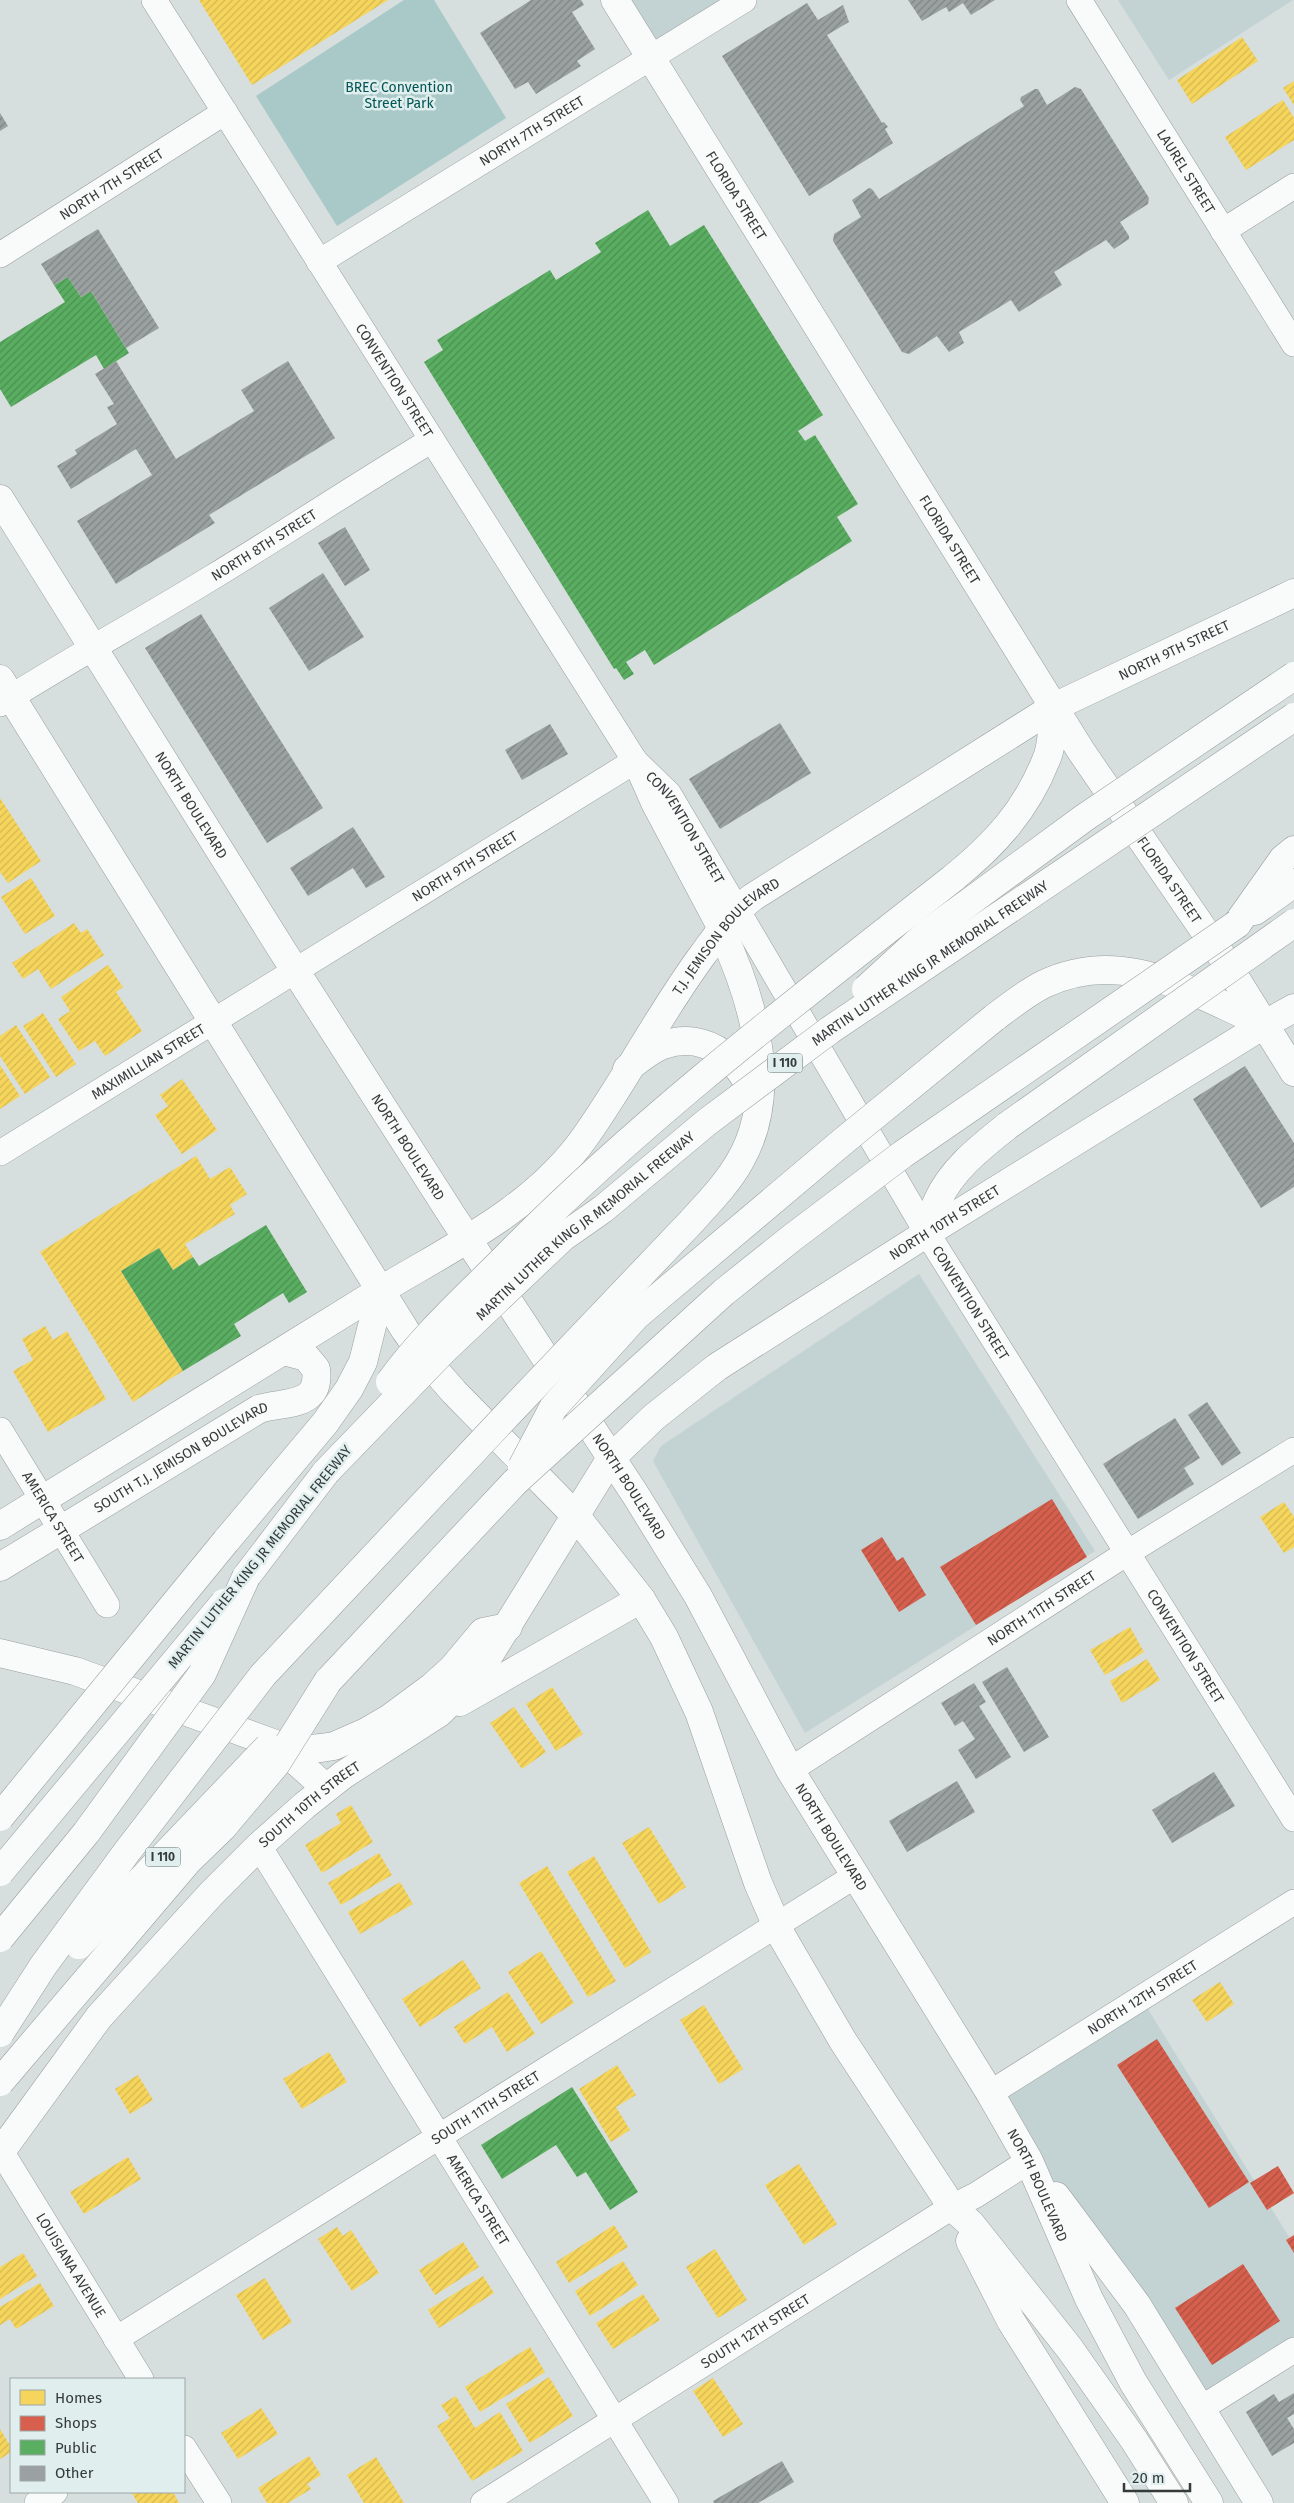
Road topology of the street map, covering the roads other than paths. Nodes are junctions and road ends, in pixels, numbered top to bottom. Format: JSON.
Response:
{"nodes":[{"id":1,"x":154,"y":0,"type":"edge"},
{"id":2,"x":616,"y":0,"type":"edge"},
{"id":3,"x":744,"y":0,"type":"edge"},
{"id":4,"x":1079,"y":0,"type":"edge"},
{"id":5,"x":652,"y":59,"type":"junction"},
{"id":6,"x":225,"y":112,"type":"junction"},
{"id":7,"x":1294,"y":186,"type":"edge"},
{"id":8,"x":1222,"y":231,"type":"junction"},
{"id":9,"x":0,"y":256,"type":"edge"},
{"id":10,"x":319,"y":262,"type":"junction"},
{"id":11,"x":1294,"y":344,"type":"edge"},
{"id":12,"x":432,"y":440,"type":"junction"},
{"id":13,"x":0,"y":499,"type":"edge"},
{"id":14,"x":1294,"y":593,"type":"edge"},
{"id":15,"x":1294,"y":608,"type":"edge"},
{"id":16,"x":1261,"y":609,"type":"junction"},
{"id":17,"x":93,"y":646,"type":"junction"},
{"id":18,"x":1294,"y":676,"type":"edge"},
{"id":19,"x":4,"y":694,"type":"edge"},
{"id":20,"x":1054,"y":707,"type":"junction"},
{"id":21,"x":1294,"y":717,"type":"edge"},
{"id":22,"x":635,"y":761,"type":"junction"},
{"id":23,"x":1294,"y":850,"type":"edge"},
{"id":24,"x":1294,"y":883,"type":"edge"},
{"id":25,"x":738,"y":910,"type":"junction"},
{"id":26,"x":1294,"y":923,"type":"edge"},
{"id":27,"x":1237,"y":924,"type":"junction"},
{"id":28,"x":721,"y":930,"type":"junction"},
{"id":29,"x":295,"y":969,"type":"junction"},
{"id":30,"x":1294,"y":1008,"type":"edge"},
{"id":31,"x":212,"y":1021,"type":"junction"},
{"id":32,"x":1264,"y":1024,"type":"junction"},
{"id":33,"x":791,"y":1058,"type":"junction"},
{"id":34,"x":627,"y":1069,"type":"junction"},
{"id":35,"x":1294,"y":1072,"type":"edge"},
{"id":36,"x":757,"y":1108,"type":"junction"},
{"id":37,"x":0,"y":1153,"type":"edge"},
{"id":38,"x":927,"y":1233,"type":"junction"},
{"id":39,"x":467,"y":1238,"type":"junction"},
{"id":40,"x":381,"y":1290,"type":"junction"},
{"id":41,"x":284,"y":1351,"type":"junction"},
{"id":42,"x":0,"y":1430,"type":"edge"},
{"id":43,"x":1294,"y":1450,"type":"edge"},
{"id":44,"x":611,"y":1458,"type":"junction"},
{"id":45,"x":326,"y":1472,"type":"junction"},
{"id":46,"x":515,"y":1482,"type":"junction"},
{"id":47,"x":43,"y":1500,"type":"junction"},
{"id":48,"x":575,"y":1515,"type":"junction"},
{"id":49,"x":0,"y":1526,"type":"edge"},
{"id":50,"x":63,"y":1530,"type":"junction"},
{"id":51,"x":1127,"y":1553,"type":"junction"},
{"id":52,"x":0,"y":1567,"type":"edge"},
{"id":53,"x":246,"y":1577,"type":"junction"},
{"id":54,"x":641,"y":1599,"type":"junction"},
{"id":55,"x":108,"y":1605,"type":"dead end"},
{"id":56,"x":508,"y":1626,"type":"junction"},
{"id":57,"x":0,"y":1653,"type":"edge"},
{"id":58,"x":328,"y":1681,"type":"junction"},
{"id":59,"x":439,"y":1713,"type":"junction"},
{"id":60,"x":278,"y":1745,"type":"junction"},
{"id":61,"x":790,"y":1770,"type":"junction"},
{"id":62,"x":326,"y":1788,"type":"junction"},
{"id":63,"x":0,"y":1817,"type":"edge"},
{"id":64,"x":1294,"y":1820,"type":"edge"},
{"id":65,"x":259,"y":1846,"type":"junction"},
{"id":66,"x":0,"y":1872,"type":"edge"},
{"id":67,"x":855,"y":1876,"type":"junction"},
{"id":68,"x":1294,"y":1902,"type":"edge"},
{"id":69,"x":777,"y":1926,"type":"junction"},
{"id":70,"x":0,"y":1938,"type":"edge"},
{"id":71,"x":0,"y":2034,"type":"edge"},
{"id":72,"x":0,"y":2082,"type":"edge"},
{"id":73,"x":990,"y":2093,"type":"junction"},
{"id":74,"x":439,"y":2136,"type":"junction"},
{"id":75,"x":1,"y":2152,"type":"edge"},
{"id":76,"x":1030,"y":2161,"type":"junction"},
{"id":77,"x":952,"y":2207,"type":"junction"},
{"id":78,"x":116,"y":2338,"type":"junction"},
{"id":79,"x":1294,"y":2350,"type":"edge"},
{"id":80,"x":140,"y":2378,"type":"edge"},
{"id":81,"x":1200,"y":2408,"type":"junction"},
{"id":82,"x":614,"y":2420,"type":"junction"},
{"id":83,"x":185,"y":2450,"type":"edge"},
{"id":84,"x":53,"y":2493,"type":"edge"},
{"id":85,"x":38,"y":2503,"type":"edge"},
{"id":86,"x":218,"y":2503,"type":"edge"},
{"id":87,"x":482,"y":2503,"type":"edge"},
{"id":88,"x":666,"y":2503,"type":"edge"},
{"id":89,"x":1125,"y":2503,"type":"edge"},
{"id":90,"x":1174,"y":2503,"type":"edge"},
{"id":91,"x":1209,"y":2503,"type":"edge"},
{"id":92,"x":1259,"y":2503,"type":"edge"}],
"edges":[{"from":1,"to":6,"type":"street","name":"CONVENTION STREET"},
{"from":2,"to":5,"type":"main road","name":"FLORIDA STREET"},
{"from":3,"to":5,"type":"street","name":"NORTH 7TH STREET"},
{"from":4,"to":8,"type":"street","name":"LAUREL STREET"},
{"from":5,"to":10,"type":"street","name":"NORTH 7TH STREET"},
{"from":5,"to":20,"type":"main road","name":"FLORIDA STREET"},
{"from":6,"to":9,"type":"street","name":"NORTH 7TH STREET"},
{"from":6,"to":10,"type":"street","name":"CONVENTION STREET"},
{"from":7,"to":8,"type":"street"},
{"from":8,"to":11,"type":"street","name":"LAUREL STREET"},
{"from":10,"to":12,"type":"street","name":"CONVENTION STREET"},
{"from":12,"to":17,"type":"street","name":"NORTH 8TH STREET"},
{"from":12,"to":22,"type":"street","name":"CONVENTION STREET"},
{"from":13,"to":17,"type":"main road","name":"NORTH BOULEVARD"},
{"from":14,"to":16,"type":"main road","name":"NORTH 9TH STREET"},
{"from":15,"to":16,"type":"main road"},
{"from":16,"to":20,"type":"main road","name":"NORTH 9TH STREET"},
{"from":17,"to":19,"type":"street","name":"NORTH 8TH STREET"},
{"from":17,"to":29,"type":"main road","name":"NORTH BOULEVARD"},
{"from":18,"to":33,"type":"main road","bridge":true},
{"from":19,"to":31,"type":"main road"},
{"from":20,"to":25,"type":"main road","name":"T.J. JEMISON BOULEVARD"},
{"from":20,"to":32,"type":"main road","name":"FLORIDA STREET"},
{"from":20,"to":45,"type":"main road","bridge":true},
{"from":21,"to":33,"type":"main road","name":"MARTIN LUTHER KING JR MEMORIAL FREEWAY","number":"I 110","bridge":true},
{"from":22,"to":25,"type":"street","name":"CONVENTION STREET"},
{"from":22,"to":28,"type":"street","name":"CONVENTION STREET"},
{"from":22,"to":29,"type":"street","name":"NORTH 9TH STREET"},
{"from":23,"to":27,"type":"main road"},
{"from":24,"to":27,"type":"main road","number":"I 110"},
{"from":25,"to":28,"type":"main road","name":"T.J. JEMISON BOULEVARD"},
{"from":25,"to":38,"type":"street","name":"CONVENTION STREET"},
{"from":26,"to":38,"type":"main road","bridge":true},
{"from":27,"to":46,"type":"main road","number":"I 110","bridge":true},
{"from":28,"to":34,"type":"main road","name":"T.J. JEMISON BOULEVARD"},
{"from":28,"to":36,"type":"main road"},
{"from":29,"to":31,"type":"street","name":"MAXIMILLIAN STREET"},
{"from":29,"to":39,"type":"main road","name":"NORTH BOULEVARD"},
{"from":30,"to":32,"type":"main road","name":"NORTH 10TH STREET"},
{"from":31,"to":37,"type":"street","name":"MAXIMILLIAN STREET"},
{"from":31,"to":40,"type":"main road"},
{"from":32,"to":35,"type":"main road","name":"FLORIDA STREET"},
{"from":32,"to":38,"type":"main road","name":"NORTH 10TH STREET"},
{"from":32,"to":46,"type":"main road","bridge":true},
{"from":33,"to":45,"type":"main road","name":"MARTIN LUTHER KING JR MEMORIAL FREEWAY","number":"I 110","bridge":true},
{"from":34,"to":36,"type":"main road"},
{"from":34,"to":39,"type":"main road","name":"T.J. JEMISON BOULEVARD"},
{"from":36,"to":71,"type":"main road","bridge":true},
{"from":38,"to":44,"type":"main road","name":"NORTH 10TH STREET"},
{"from":38,"to":51,"type":"street","name":"CONVENTION STREET"},
{"from":39,"to":40,"type":"main road","name":"T.J. JEMISON BOULEVARD"},
{"from":39,"to":44,"type":"main road","name":"NORTH BOULEVARD"},
{"from":40,"to":41,"type":"main road"},
{"from":40,"to":48,"type":"main road"},
{"from":40,"to":63,"type":"main road","bridge":true},
{"from":41,"to":47,"type":"main road"},
{"from":41,"to":50,"type":"main road","name":"SOUTH T.J. JEMISON BOULEVARD"},
{"from":42,"to":47,"type":"street","name":"AMERICA STREET"},
{"from":43,"to":51,"type":"street","name":"NORTH 11TH STREET"},
{"from":44,"to":48,"type":"main road","name":"SOUTH 10TH STREET"},
{"from":44,"to":61,"type":"main road","name":"NORTH BOULEVARD"},
{"from":45,"to":53,"type":"main road","name":"MARTIN LUTHER KING JR MEMORIAL FREEWAY","number":"I 110"},
{"from":46,"to":58,"type":"main road","number":"I 110"},
{"from":47,"to":49,"type":"main road"},
{"from":47,"to":50,"type":"street","name":"AMERICA STREET"},
{"from":48,"to":54,"type":"main road"},
{"from":48,"to":56,"type":"main road","name":"SOUTH 10TH STREET"},
{"from":50,"to":52,"type":"main road","name":"SOUTH T.J. JEMISON BOULEVARD"},
{"from":50,"to":55,"type":"street","name":"AMERICA STREET"},
{"from":51,"to":61,"type":"street","name":"NORTH 11TH STREET"},
{"from":51,"to":64,"type":"street","name":"CONVENTION STREET"},
{"from":53,"to":66,"type":"main road","name":"MARTIN LUTHER KING JR MEMORIAL FREEWAY","number":"I 110","bridge":true},
{"from":53,"to":70,"type":"main road","bridge":true},
{"from":54,"to":59,"type":"main road"},
{"from":54,"to":69,"type":"main road"},
{"from":56,"to":59,"type":"main road","name":"SOUTH 10TH STREET"},
{"from":56,"to":60,"type":"main road"},
{"from":57,"to":60,"type":"main road"},
{"from":58,"to":71,"type":"main road","number":"I 110","bridge":true},
{"from":58,"to":72,"type":"main road","bridge":true},
{"from":59,"to":62,"type":"main road","name":"SOUTH 10TH STREET"},
{"from":60,"to":62,"type":"main road"},
{"from":61,"to":67,"type":"main road","name":"NORTH BOULEVARD"},
{"from":62,"to":65,"type":"main road","name":"SOUTH 10TH STREET"},
{"from":65,"to":74,"type":"street","name":"AMERICA STREET"},
{"from":65,"to":75,"type":"main road","name":"SOUTH 10TH STREET"},
{"from":67,"to":69,"type":"street","name":"SOUTH 11TH STREET"},
{"from":67,"to":73,"type":"main road","name":"NORTH BOULEVARD"},
{"from":68,"to":73,"type":"street","name":"NORTH 12TH STREET"},
{"from":69,"to":74,"type":"street","name":"SOUTH 11TH STREET"},
{"from":69,"to":77,"type":"main road"},
{"from":73,"to":76,"type":"main road","name":"NORTH BOULEVARD"},
{"from":74,"to":78,"type":"street","name":"SOUTH 11TH STREET"},
{"from":74,"to":82,"type":"street","name":"AMERICA STREET"},
{"from":75,"to":78,"type":"street","name":"LOUISIANA AVENUE"},
{"from":76,"to":77,"type":"street","name":"SOUTH 12TH STREET"},
{"from":76,"to":81,"type":"main road"},
{"from":76,"to":91,"type":"main road","name":"NORTH BOULEVARD"},
{"from":77,"to":82,"type":"street","name":"SOUTH 12TH STREET"},
{"from":77,"to":89,"type":"main road"},
{"from":77,"to":90,"type":"main road"},
{"from":78,"to":80,"type":"street","name":"LOUISIANA AVENUE"},
{"from":79,"to":81,"type":"street"},
{"from":81,"to":92,"type":"main road"},
{"from":82,"to":87,"type":"street","name":"SOUTH 12TH STREET"},
{"from":82,"to":88,"type":"street","name":"AMERICA STREET"},
{"from":83,"to":86,"type":"street"},
{"from":84,"to":85,"type":"street"}]}
